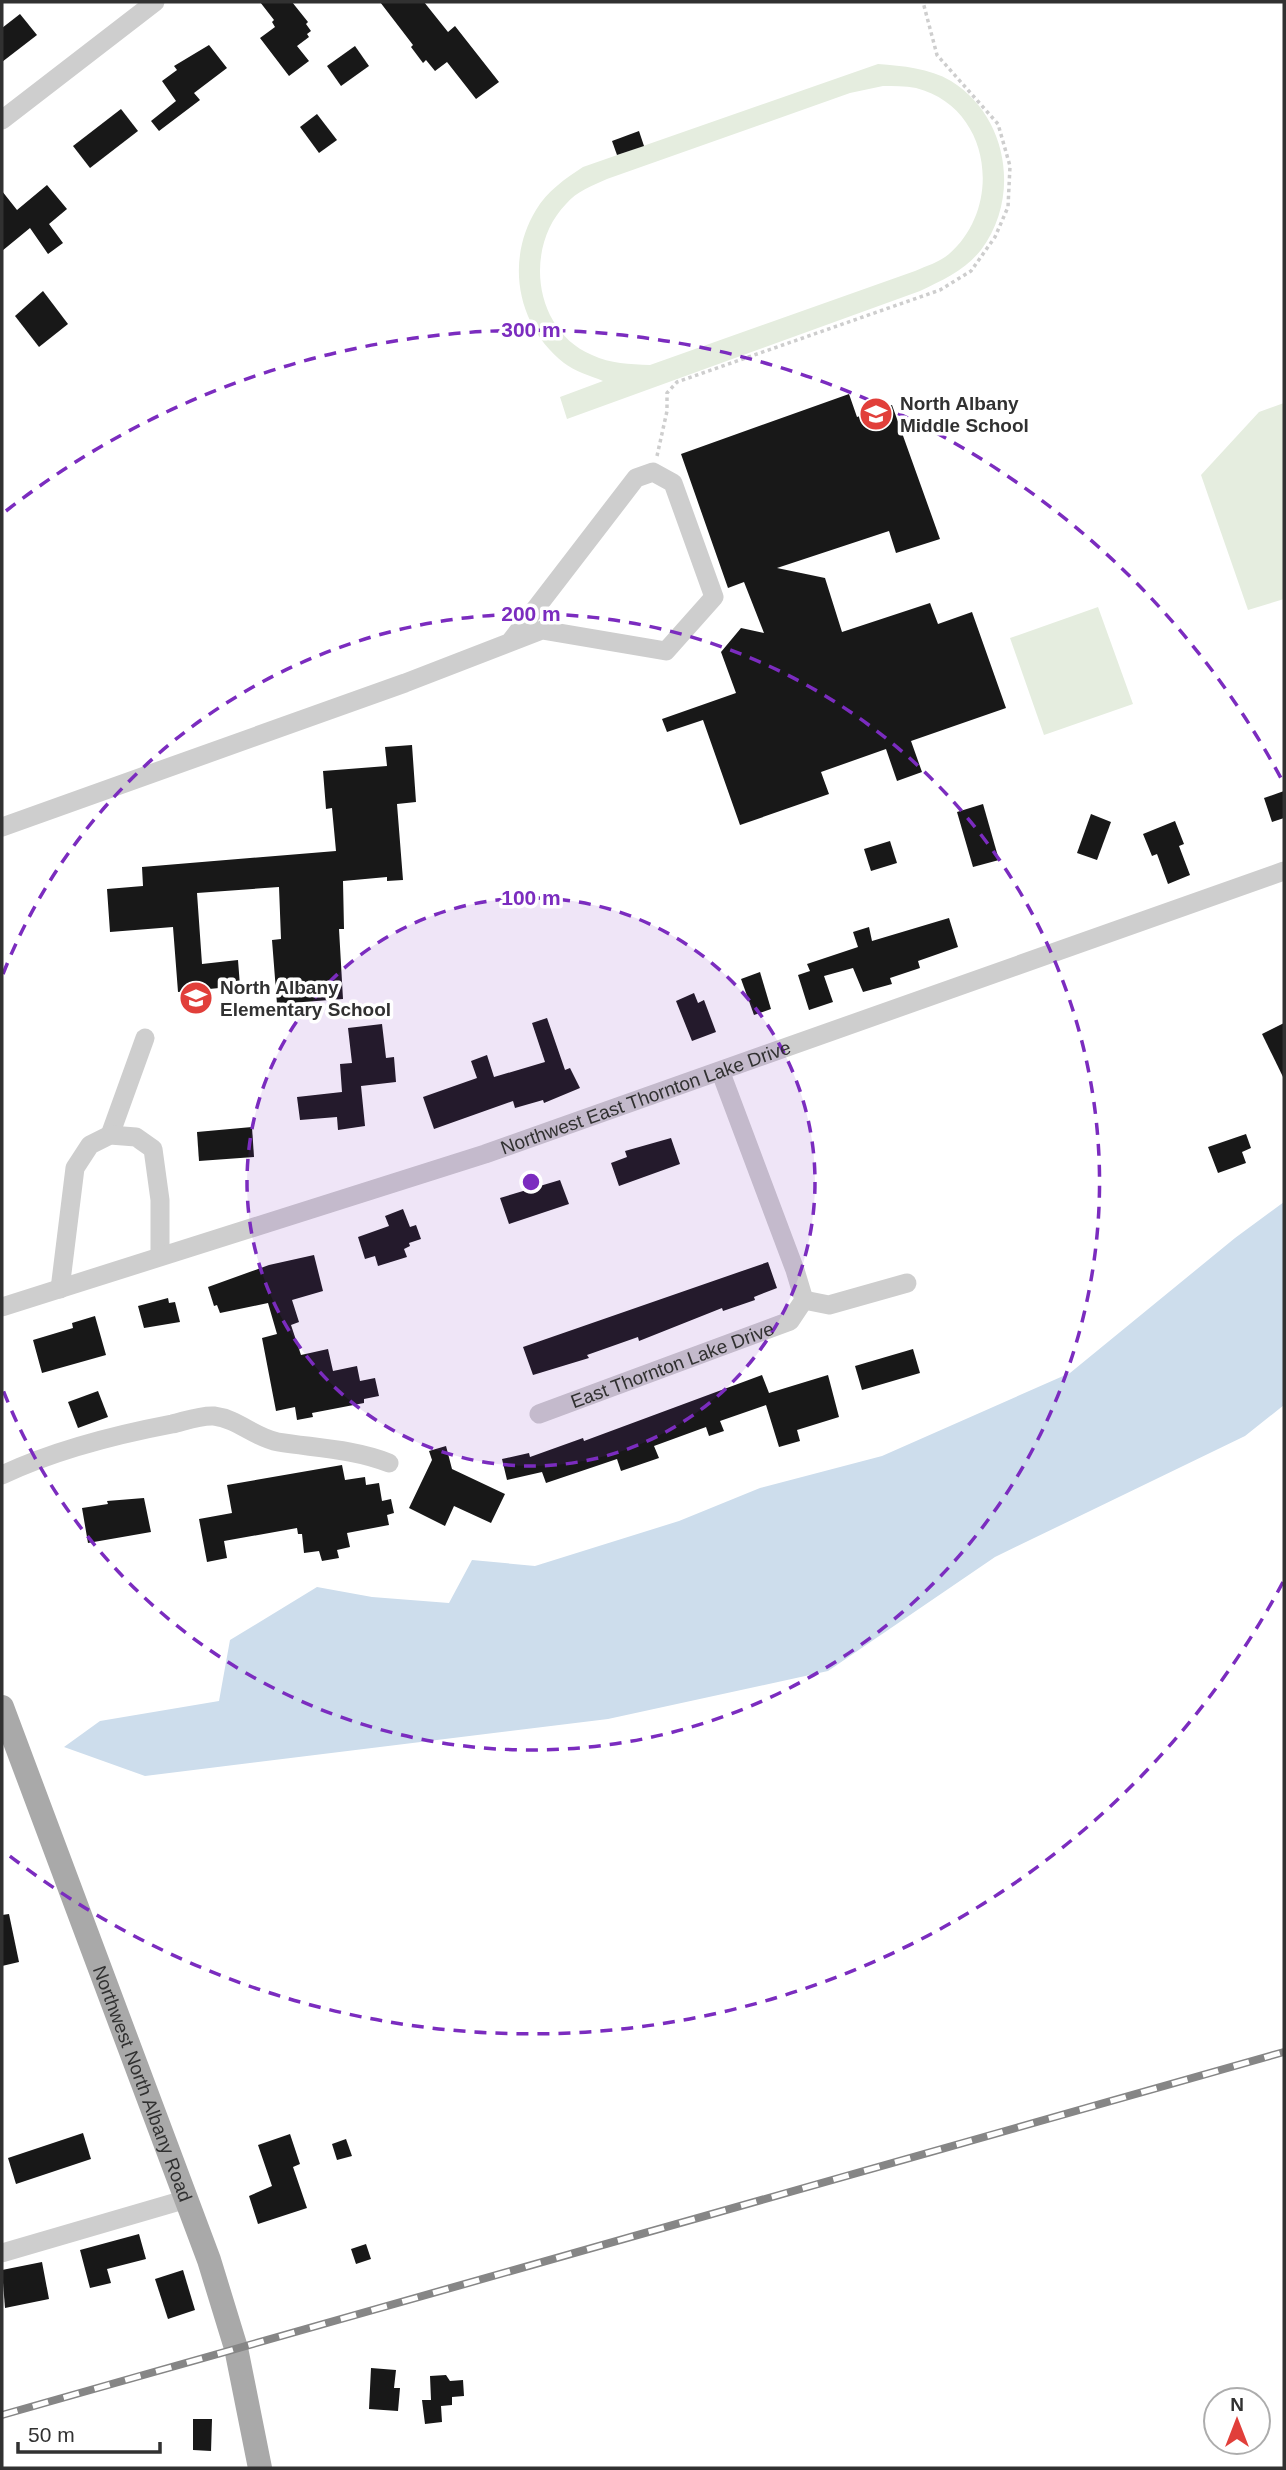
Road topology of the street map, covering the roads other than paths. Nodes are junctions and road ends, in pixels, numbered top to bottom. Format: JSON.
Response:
{"nodes":[{"id":1,"x":155,"y":2,"type":"edge"},
{"id":2,"x":3,"y":117,"type":"edge"},
{"id":3,"x":510,"y":642,"type":"junction"},
{"id":4,"x":2,"y":827,"type":"edge"},
{"id":5,"x":1284,"y":871,"type":"edge"},
{"id":6,"x":145,"y":1038,"type":"dead end"},
{"id":7,"x":721,"y":1073,"type":"junction"},
{"id":8,"x":110,"y":1135,"type":"junction"},
{"id":9,"x":160,"y":1256,"type":"junction"},
{"id":10,"x":907,"y":1283,"type":"dead end"},
{"id":11,"x":60,"y":1289,"type":"junction"},
{"id":12,"x":804,"y":1300,"type":"junction"},
{"id":13,"x":2,"y":1307,"type":"edge"},
{"id":14,"x":539,"y":1414,"type":"dead end"},
{"id":15,"x":389,"y":1463,"type":"dead end"},
{"id":16,"x":2,"y":1475,"type":"edge"},
{"id":17,"x":2,"y":1707,"type":"edge"},
{"id":18,"x":187,"y":2199,"type":"junction"},
{"id":19,"x":2,"y":2253,"type":"edge"},
{"id":20,"x":260,"y":2468,"type":"edge"}],
"edges":[{"from":1,"to":2,"type":"street"},
{"from":3,"to":3,"type":"street"},
{"from":3,"to":4,"type":"street"},
{"from":5,"to":7,"type":"street","name":"Northwest East Thornton Lake Drive"},
{"from":6,"to":8,"type":"street"},
{"from":7,"to":9,"type":"street","name":"Northwest East Thornton Lake Drive"},
{"from":7,"to":12,"type":"street"},
{"from":8,"to":9,"type":"street"},
{"from":8,"to":11,"type":"street"},
{"from":9,"to":11,"type":"street","name":"Northwest East Thornton Lake Drive"},
{"from":10,"to":12,"type":"street"},
{"from":11,"to":13,"type":"street","name":"Northwest East Thornton Lake Drive"},
{"from":12,"to":14,"type":"street","name":"East Thornton Lake Drive"},
{"from":15,"to":16,"type":"street"},
{"from":17,"to":18,"type":"main road","name":"Northwest North Albany Road"},
{"from":18,"to":19,"type":"street"},
{"from":18,"to":20,"type":"main road","name":"Northwest North Albany Road"}]}
